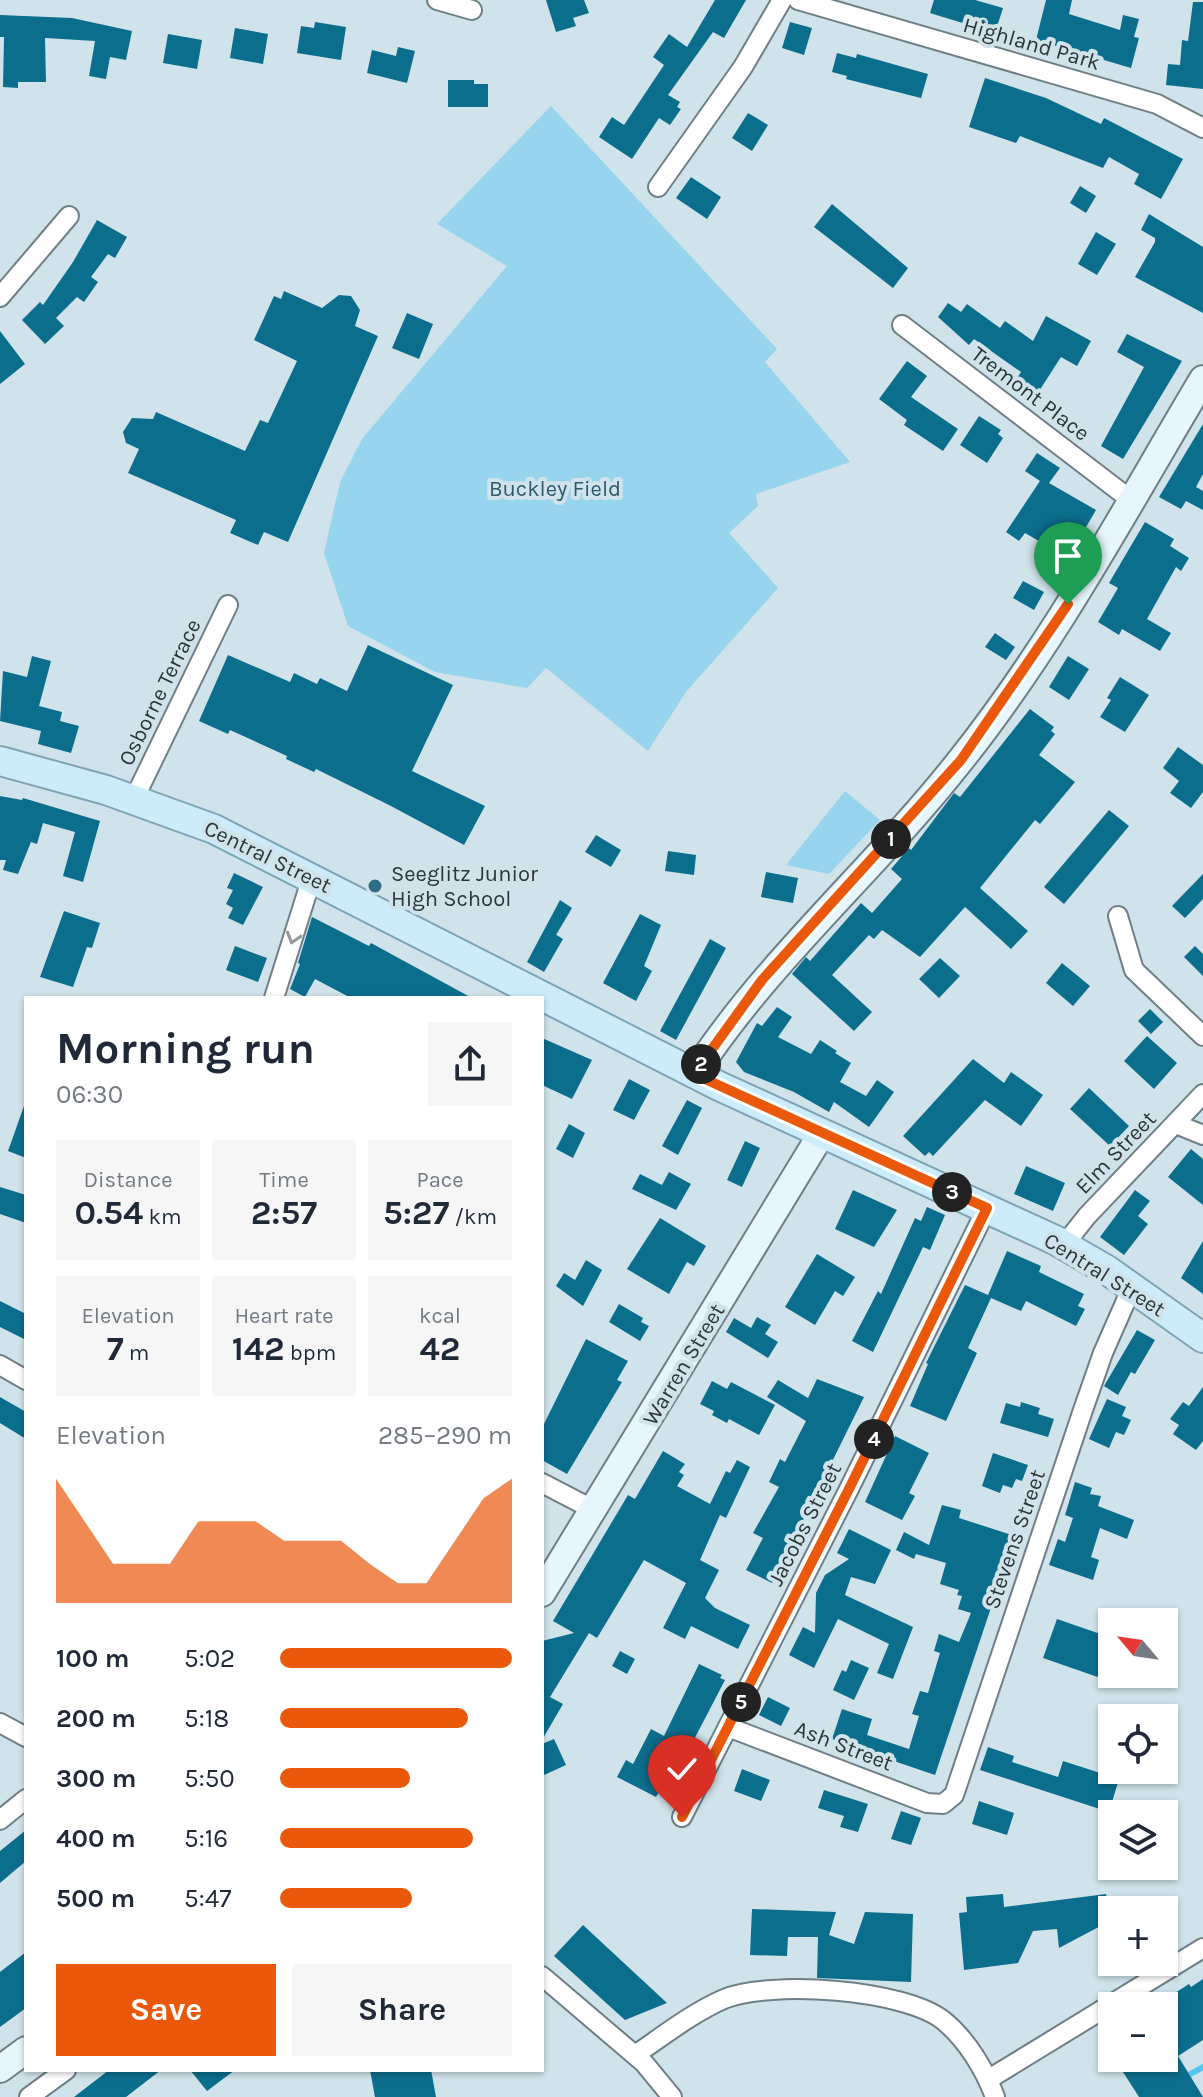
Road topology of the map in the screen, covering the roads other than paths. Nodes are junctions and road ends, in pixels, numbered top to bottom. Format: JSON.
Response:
{"nodes":[{"id":1,"x":437,"y":0,"type":"edge"},
{"id":2,"x":782,"y":0,"type":"edge"},
{"id":3,"x":798,"y":0,"type":"edge"},
{"id":4,"x":472,"y":10,"type":"dead end"},
{"id":5,"x":1203,"y":128,"type":"edge"},
{"id":6,"x":658,"y":187,"type":"dead end"},
{"id":7,"x":69,"y":216,"type":"dead end"},
{"id":8,"x":0,"y":297,"type":"edge"},
{"id":9,"x":902,"y":325,"type":"dead end"},
{"id":10,"x":1203,"y":379,"type":"edge"},
{"id":11,"x":1131,"y":500,"type":"junction"},
{"id":12,"x":228,"y":605,"type":"dead end"},
{"id":13,"x":0,"y":761,"type":"edge"},
{"id":14,"x":134,"y":799,"type":"junction"},
{"id":15,"x":312,"y":877,"type":"junction"},
{"id":16,"x":1118,"y":916,"type":"dead end"},
{"id":17,"x":275,"y":996,"type":"edge"},
{"id":18,"x":543,"y":996,"type":"edge"},
{"id":19,"x":544,"y":997,"type":"edge"},
{"id":20,"x":1203,"y":1036,"type":"edge"},
{"id":21,"x":694,"y":1074,"type":"junction"},
{"id":22,"x":1203,"y":1094,"type":"edge"},
{"id":23,"x":1176,"y":1124,"type":"junction"},
{"id":24,"x":822,"y":1133,"type":"junction"},
{"id":25,"x":1203,"y":1135,"type":"edge"},
{"id":26,"x":987,"y":1208,"type":"junction"},
{"id":27,"x":1064,"y":1245,"type":"junction"},
{"id":28,"x":1132,"y":1287,"type":"junction"},
{"id":29,"x":1203,"y":1338,"type":"edge"},
{"id":30,"x":0,"y":1365,"type":"edge"},
{"id":31,"x":24,"y":1379,"type":"edge"},
{"id":32,"x":544,"y":1484,"type":"edge"},
{"id":33,"x":594,"y":1510,"type":"junction"},
{"id":34,"x":544,"y":1590,"type":"edge"},
{"id":35,"x":0,"y":1723,"type":"edge"},
{"id":36,"x":728,"y":1727,"type":"junction"},
{"id":37,"x":24,"y":1736,"type":"edge"},
{"id":38,"x":24,"y":1801,"type":"edge"},
{"id":39,"x":943,"y":1804,"type":"joint"},
{"id":40,"x":682,"y":1817,"type":"dead end"},
{"id":41,"x":0,"y":1820,"type":"edge"},
{"id":42,"x":1203,"y":1948,"type":"edge"},
{"id":43,"x":544,"y":1978,"type":"edge"},
{"id":44,"x":24,"y":2051,"type":"edge"},
{"id":45,"x":635,"y":2055,"type":"junction"},
{"id":46,"x":0,"y":2069,"type":"edge"},
{"id":47,"x":63,"y":2072,"type":"edge"},
{"id":48,"x":992,"y":2088,"type":"edge"},
{"id":49,"x":29,"y":2097,"type":"edge"},
{"id":50,"x":672,"y":2097,"type":"edge"}],
"edges":[{"from":1,"to":4,"type":"street"},
{"from":2,"to":6,"type":"street"},
{"from":3,"to":5,"type":"street","name":"Highland Park"},
{"from":7,"to":8,"type":"street"},
{"from":9,"to":11,"type":"street","name":"Tremont Place"},
{"from":10,"to":11,"type":"street"},
{"from":11,"to":21,"type":"street"},
{"from":12,"to":14,"type":"street","name":"Osborne Terrace"},
{"from":13,"to":14,"type":"main road","name":"Central Street"},
{"from":14,"to":15,"type":"main road","name":"Central Street"},
{"from":15,"to":17,"type":"street","one_way":true},
{"from":15,"to":18,"type":"main road","name":"Central Street"},
{"from":16,"to":20,"type":"street"},
{"from":19,"to":21,"type":"main road","name":"Central Street"},
{"from":21,"to":24,"type":"main road","name":"Central Street"},
{"from":22,"to":23,"type":"street","name":"Elm Street"},
{"from":23,"to":25,"type":"street"},
{"from":23,"to":27,"type":"street","name":"Elm Street"},
{"from":24,"to":26,"type":"main road","name":"Central Street"},
{"from":24,"to":33,"type":"street","name":"Warren Street"},
{"from":26,"to":27,"type":"main road","name":"Central Street"},
{"from":26,"to":36,"type":"street","name":"Jacobs Street"},
{"from":27,"to":28,"type":"main road","name":"Central Street"},
{"from":28,"to":29,"type":"main road","name":"Central Street"},
{"from":28,"to":39,"type":"street","name":"Stevens Street"},
{"from":30,"to":31,"type":"street"},
{"from":32,"to":33,"type":"street"},
{"from":33,"to":34,"type":"street","name":"Warren Street"},
{"from":35,"to":37,"type":"street"},
{"from":36,"to":39,"type":"street","name":"Ash Street"},
{"from":36,"to":40,"type":"street","name":"Jacobs Street"},
{"from":38,"to":41,"type":"street"},
{"from":42,"to":48,"type":"street"},
{"from":43,"to":45,"type":"street"},
{"from":44,"to":46,"type":"street"},
{"from":45,"to":48,"type":"street"},
{"from":45,"to":50,"type":"street"},
{"from":47,"to":49,"type":"street"}]}
